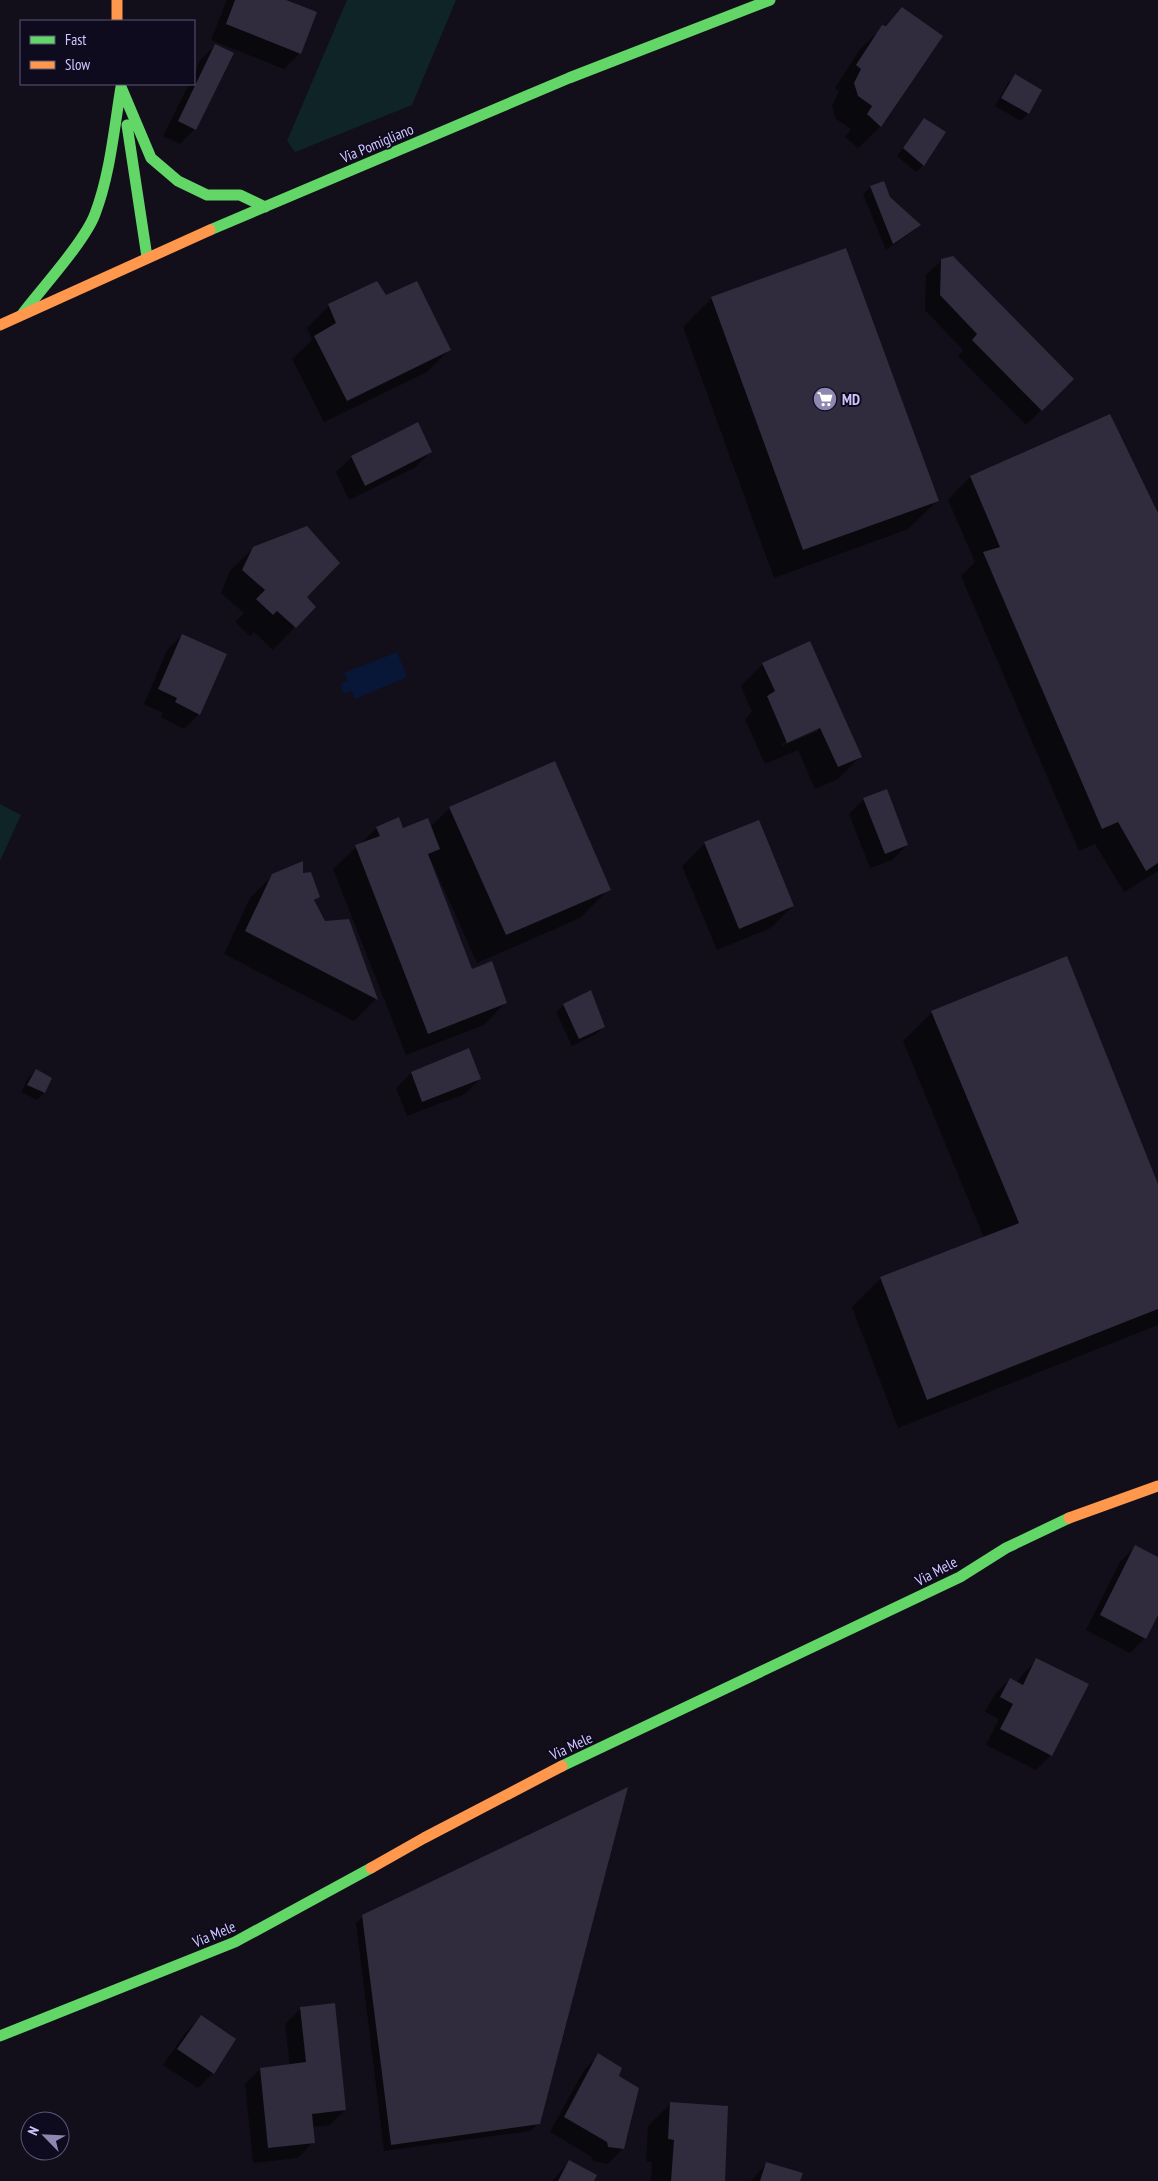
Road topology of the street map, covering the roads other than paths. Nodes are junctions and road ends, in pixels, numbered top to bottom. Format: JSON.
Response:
{"nodes":[{"id":1,"x":116,"y":0,"type":"edge"},
{"id":2,"x":770,"y":0,"type":"edge"},
{"id":3,"x":117,"y":20,"type":"edge"},
{"id":4,"x":121,"y":85,"type":"edge"},
{"id":5,"x":265,"y":207,"type":"junction"},
{"id":6,"x":146,"y":257,"type":"junction"},
{"id":7,"x":23,"y":313,"type":"junction"},
{"id":8,"x":0,"y":324,"type":"edge"},
{"id":9,"x":1158,"y":1486,"type":"edge"},
{"id":10,"x":0,"y":2036,"type":"edge"}],
"edges":[{"from":1,"to":3,"type":"main road"},
{"from":2,"to":5,"type":"main road","name":"Via Pomigliano"},
{"from":4,"to":5,"type":"main road"},
{"from":4,"to":6,"type":"main road"},
{"from":4,"to":7,"type":"main road"},
{"from":5,"to":6,"type":"main road","name":"Via Pomigliano"},
{"from":6,"to":7,"type":"main road","name":"Via Pomigliano"},
{"from":7,"to":8,"type":"main road","name":"Via Pomigliano"},
{"from":9,"to":10,"type":"main road","name":"Via Mele"}]}
